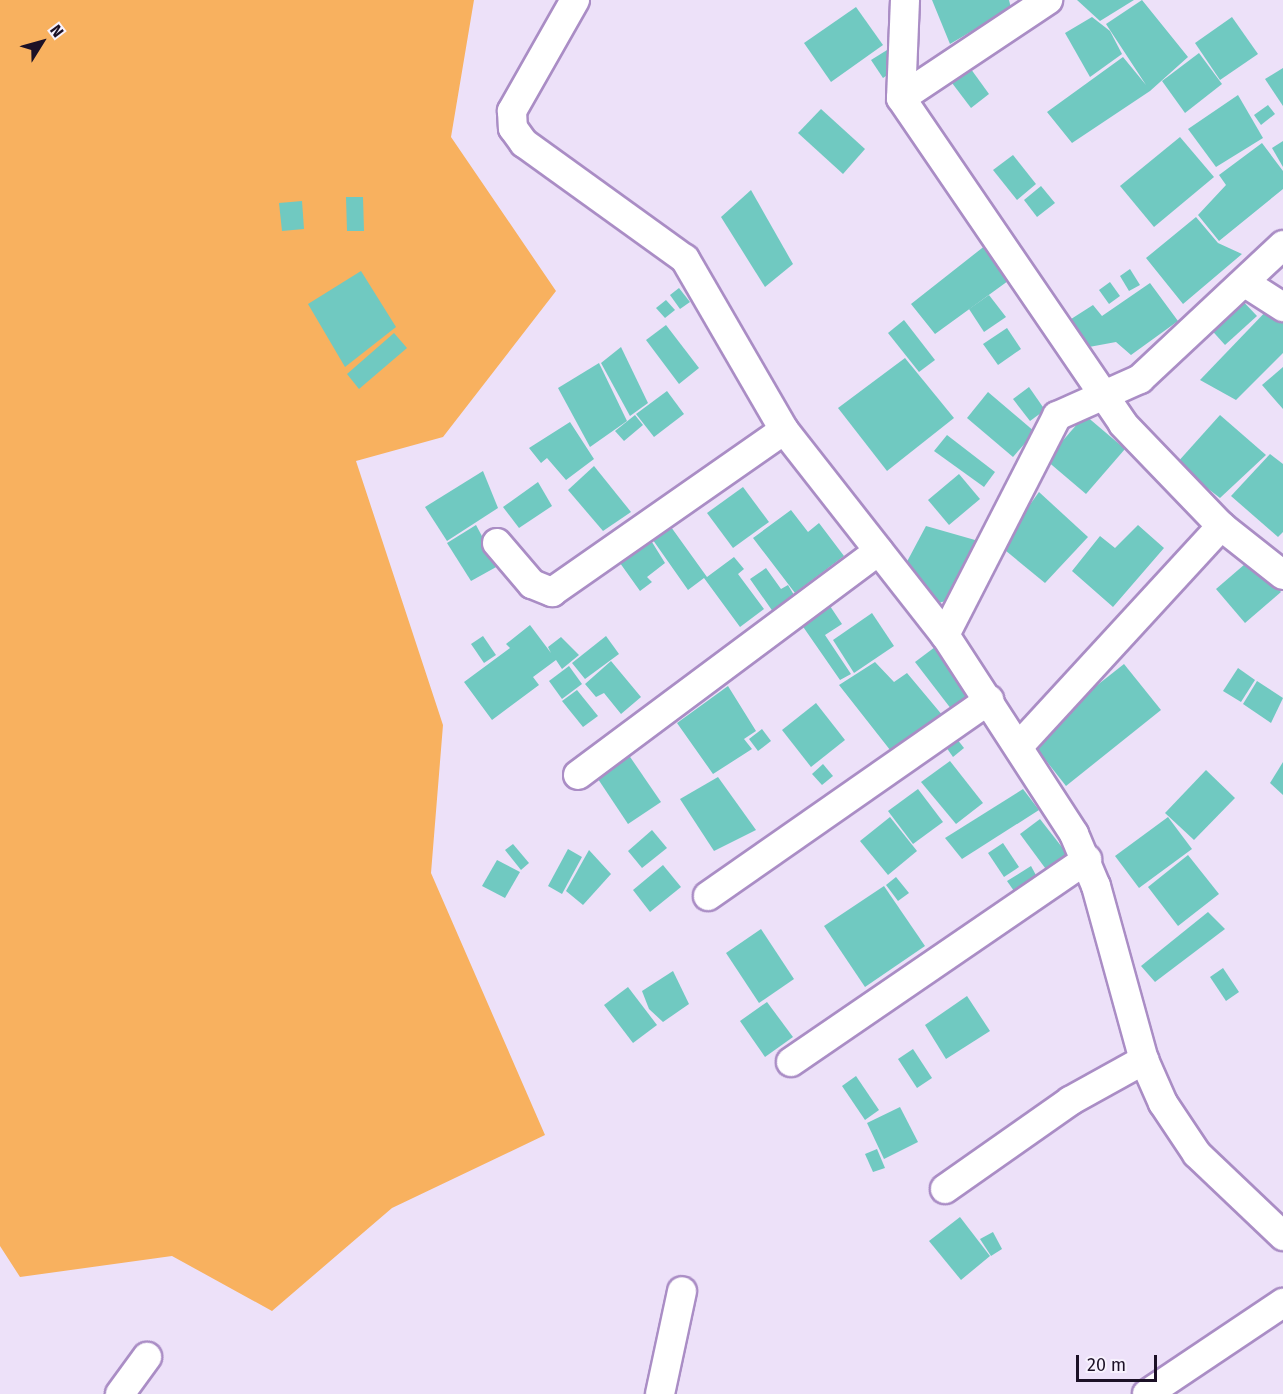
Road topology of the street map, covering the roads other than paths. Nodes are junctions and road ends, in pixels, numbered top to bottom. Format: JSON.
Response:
{"nodes":[{"id":1,"x":575,"y":0,"type":"edge"},
{"id":2,"x":905,"y":0,"type":"edge"},
{"id":3,"x":1048,"y":0,"type":"edge"},
{"id":4,"x":901,"y":98,"type":"junction"},
{"id":5,"x":1283,"y":245,"type":"edge"},
{"id":6,"x":1247,"y":284,"type":"junction"},
{"id":7,"x":1283,"y":308,"type":"edge"},
{"id":8,"x":1104,"y":396,"type":"junction"},
{"id":9,"x":784,"y":430,"type":"junction"},
{"id":10,"x":1221,"y":526,"type":"junction"},
{"id":11,"x":497,"y":543,"type":"dead end"},
{"id":12,"x":879,"y":551,"type":"junction"},
{"id":13,"x":1283,"y":575,"type":"edge"},
{"id":14,"x":945,"y":635,"type":"junction"},
{"id":15,"x":989,"y":700,"type":"junction"},
{"id":16,"x":1018,"y":746,"type":"junction"},
{"id":17,"x":578,"y":775,"type":"dead end"},
{"id":18,"x":1087,"y":859,"type":"junction"},
{"id":19,"x":708,"y":896,"type":"dead end"},
{"id":20,"x":1144,"y":1060,"type":"junction"},
{"id":21,"x":791,"y":1062,"type":"dead end"},
{"id":22,"x":945,"y":1189,"type":"dead end"},
{"id":23,"x":1283,"y":1236,"type":"edge"},
{"id":24,"x":682,"y":1291,"type":"dead end"},
{"id":25,"x":1283,"y":1303,"type":"edge"},
{"id":26,"x":147,"y":1357,"type":"dead end"},
{"id":27,"x":120,"y":1394,"type":"edge"},
{"id":28,"x":660,"y":1394,"type":"edge"},
{"id":29,"x":1148,"y":1394,"type":"edge"}],
"edges":[{"from":1,"to":9,"type":"street"},
{"from":2,"to":4,"type":"street"},
{"from":3,"to":4,"type":"street"},
{"from":4,"to":8,"type":"street"},
{"from":5,"to":6,"type":"street"},
{"from":6,"to":7,"type":"street"},
{"from":6,"to":8,"type":"street"},
{"from":8,"to":10,"type":"street"},
{"from":8,"to":14,"type":"street"},
{"from":9,"to":11,"type":"street"},
{"from":9,"to":12,"type":"street"},
{"from":10,"to":13,"type":"street"},
{"from":10,"to":16,"type":"street"},
{"from":12,"to":14,"type":"street"},
{"from":12,"to":17,"type":"street"},
{"from":14,"to":15,"type":"street"},
{"from":15,"to":16,"type":"street"},
{"from":15,"to":19,"type":"street"},
{"from":16,"to":18,"type":"street"},
{"from":18,"to":20,"type":"street"},
{"from":18,"to":21,"type":"street"},
{"from":20,"to":22,"type":"street"},
{"from":20,"to":23,"type":"street"},
{"from":24,"to":28,"type":"street"},
{"from":25,"to":29,"type":"street"},
{"from":26,"to":27,"type":"street"}]}
